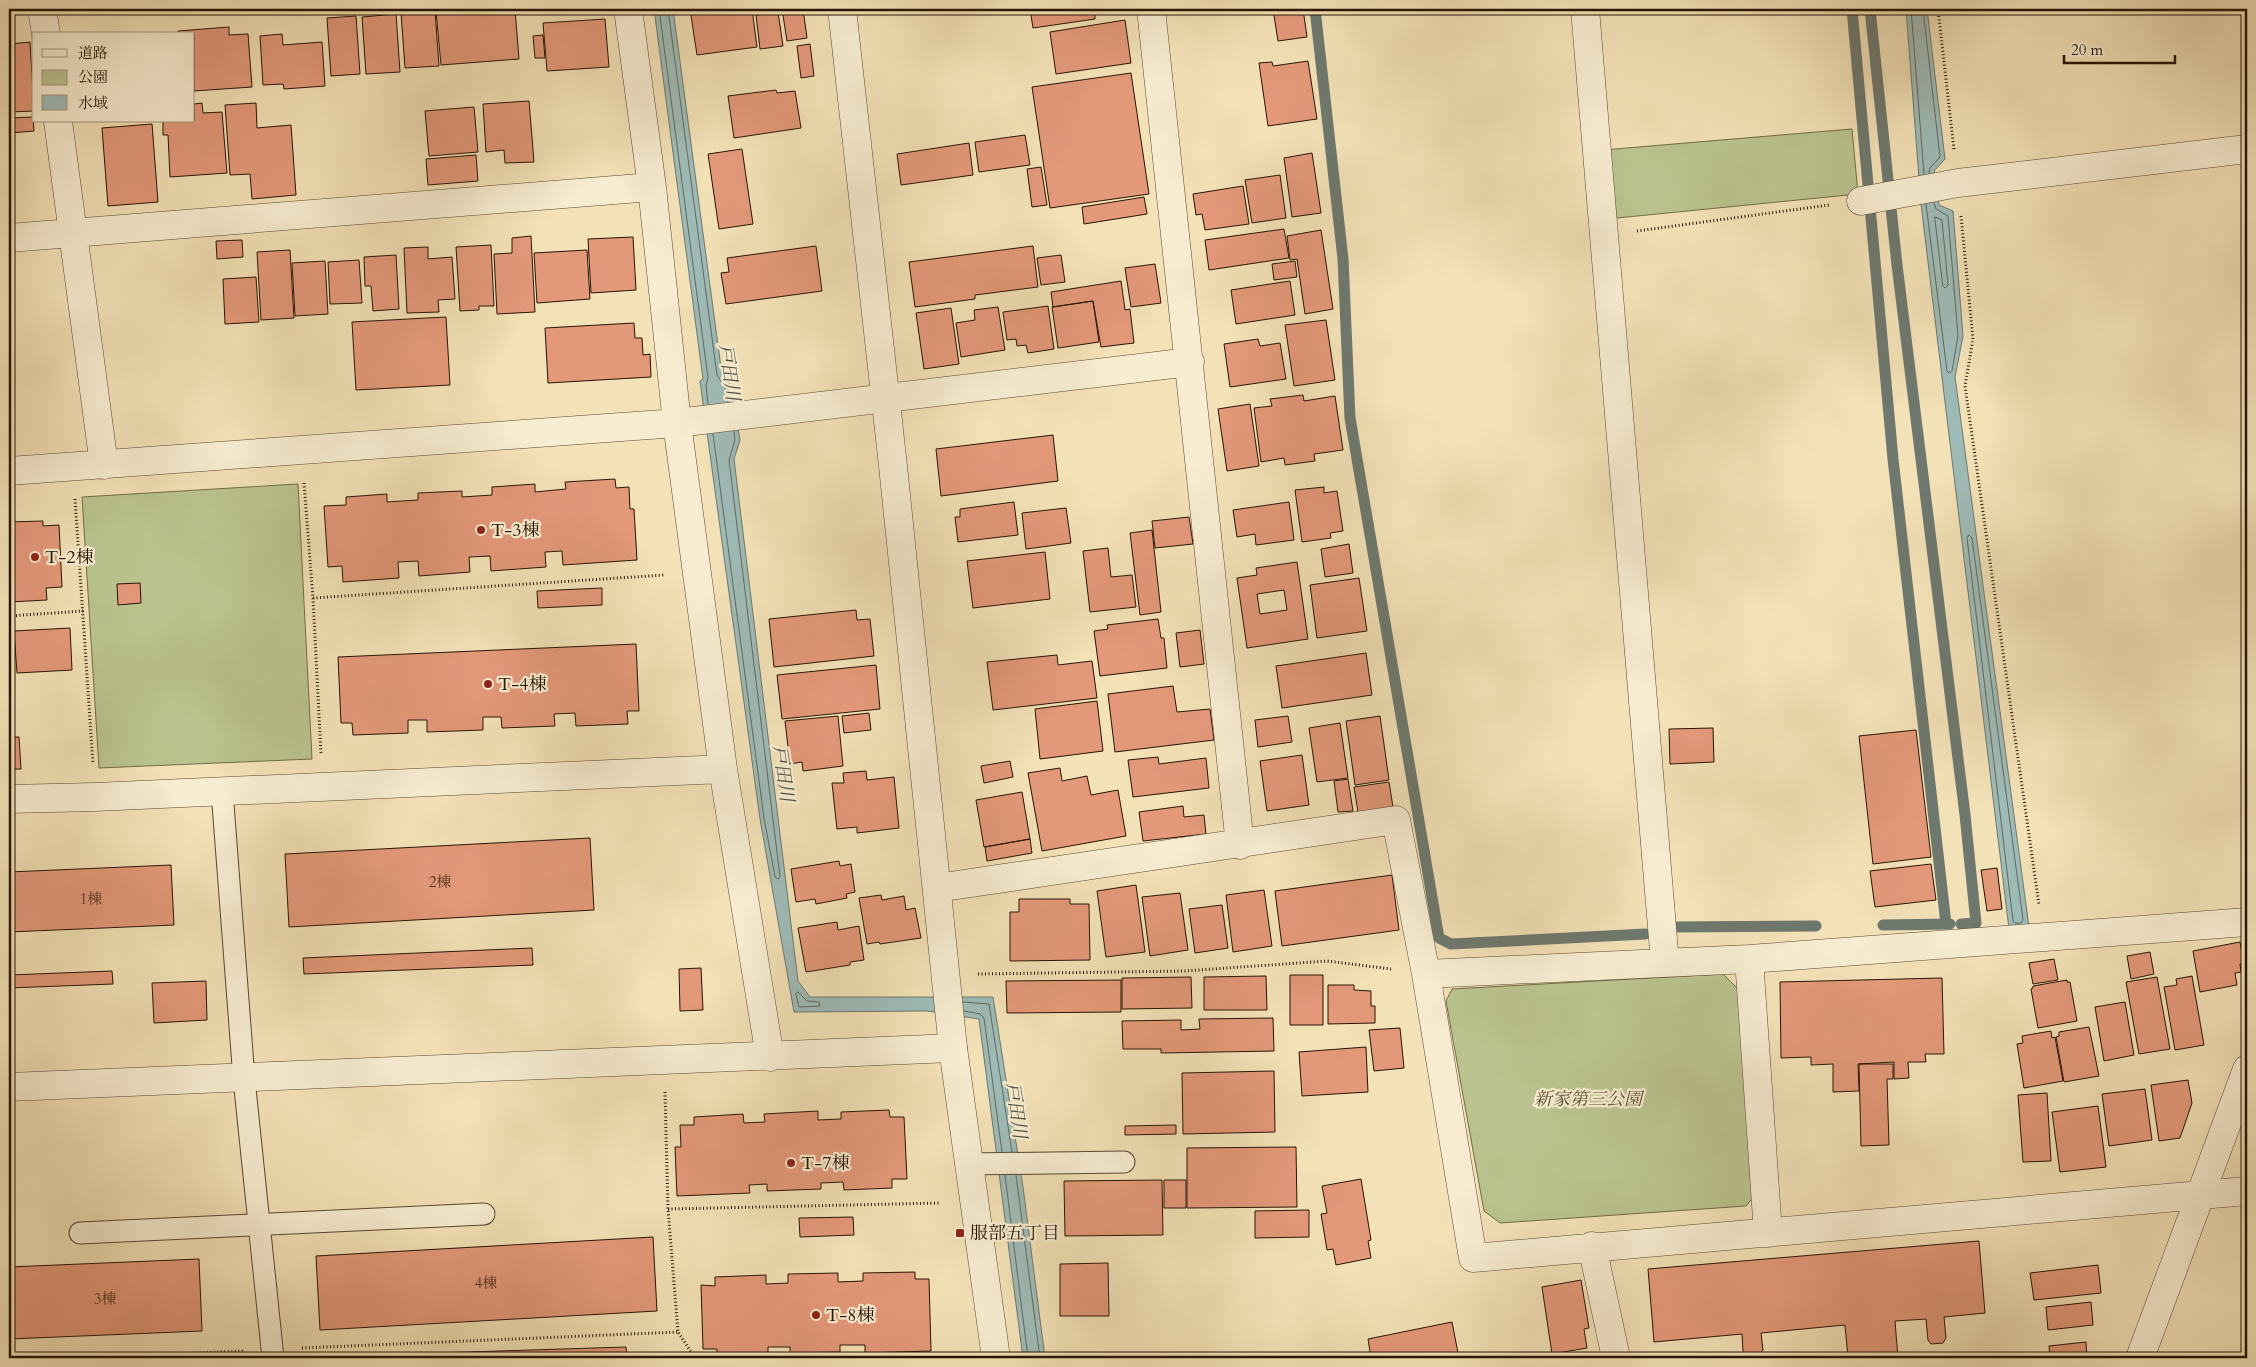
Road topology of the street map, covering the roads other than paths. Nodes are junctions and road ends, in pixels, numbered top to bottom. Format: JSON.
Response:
{"nodes":[{"id":1,"x":42,"y":9,"type":"edge"},
{"id":2,"x":628,"y":9,"type":"edge"},
{"id":3,"x":842,"y":9,"type":"edge"},
{"id":4,"x":1151,"y":9,"type":"edge"},
{"id":5,"x":1585,"y":9,"type":"edge"},
{"id":6,"x":46,"y":32,"type":"edge"},
{"id":7,"x":58,"y":122,"type":"edge"},
{"id":8,"x":2247,"y":149,"type":"edge"},
{"id":9,"x":652,"y":187,"type":"junction"},
{"id":10,"x":1861,"y":200,"type":"road end"},
{"id":11,"x":73,"y":233,"type":"junction"},
{"id":12,"x":9,"y":238,"type":"edge"},
{"id":13,"x":1190,"y":362,"type":"junction"},
{"id":14,"x":885,"y":398,"type":"junction"},
{"id":15,"x":689,"y":421,"type":"junction"},
{"id":16,"x":104,"y":465,"type":"junction"},
{"id":17,"x":9,"y":471,"type":"edge"},
{"id":18,"x":723,"y":769,"type":"junction"},
{"id":19,"x":222,"y":791,"type":"junction"},
{"id":20,"x":9,"y":799,"type":"edge"},
{"id":21,"x":1240,"y":845,"type":"junction"},
{"id":22,"x":937,"y":888,"type":"junction"},
{"id":23,"x":2247,"y":922,"type":"edge"},
{"id":24,"x":1749,"y":959,"type":"junction"},
{"id":25,"x":1664,"y":963,"type":"junction"},
{"id":26,"x":1426,"y":974,"type":"junction"},
{"id":27,"x":952,"y":1040,"type":"junction"},
{"id":28,"x":770,"y":1057,"type":"junction"},
{"id":29,"x":2247,"y":1069,"type":"edge"},
{"id":30,"x":244,"y":1078,"type":"junction"},
{"id":31,"x":9,"y":1087,"type":"edge"},
{"id":32,"x":1124,"y":1162,"type":"dead end"},
{"id":33,"x":982,"y":1164,"type":"junction"},
{"id":34,"x":2247,"y":1191,"type":"edge"},
{"id":35,"x":2200,"y":1195,"type":"junction"},
{"id":36,"x":484,"y":1214,"type":"dead end"},
{"id":37,"x":259,"y":1224,"type":"junction"},
{"id":38,"x":80,"y":1233,"type":"dead end"},
{"id":39,"x":1768,"y":1233,"type":"junction"},
{"id":40,"x":1592,"y":1246,"type":"junction"},
{"id":41,"x":272,"y":1354,"type":"edge"},
{"id":42,"x":996,"y":1358,"type":"edge"},
{"id":43,"x":1616,"y":1358,"type":"edge"},
{"id":44,"x":2140,"y":1358,"type":"edge"}],
"edges":[{"from":1,"to":6,"type":"street"},
{"from":2,"to":9,"type":"street"},
{"from":3,"to":14,"type":"street"},
{"from":4,"to":13,"type":"street"},
{"from":5,"to":25,"type":"street"},
{"from":7,"to":11,"type":"street"},
{"from":8,"to":10,"type":"street"},
{"from":9,"to":11,"type":"street"},
{"from":9,"to":15,"type":"street"},
{"from":11,"to":12,"type":"street"},
{"from":11,"to":16,"type":"street"},
{"from":13,"to":14,"type":"street"},
{"from":13,"to":21,"type":"street"},
{"from":14,"to":15,"type":"street"},
{"from":14,"to":22,"type":"street"},
{"from":15,"to":16,"type":"street"},
{"from":15,"to":18,"type":"street"},
{"from":16,"to":17,"type":"street"},
{"from":18,"to":19,"type":"street"},
{"from":18,"to":28,"type":"street"},
{"from":19,"to":20,"type":"street"},
{"from":19,"to":30,"type":"lane"},
{"from":21,"to":22,"type":"street"},
{"from":21,"to":26,"type":"street"},
{"from":22,"to":27,"type":"street"},
{"from":23,"to":24,"type":"street"},
{"from":24,"to":25,"type":"street"},
{"from":24,"to":39,"type":"street"},
{"from":25,"to":26,"type":"street"},
{"from":26,"to":40,"type":"street"},
{"from":27,"to":28,"type":"street"},
{"from":27,"to":33,"type":"street"},
{"from":28,"to":30,"type":"street"},
{"from":29,"to":35,"type":"street"},
{"from":30,"to":31,"type":"street"},
{"from":30,"to":37,"type":"lane"},
{"from":32,"to":33,"type":"lane"},
{"from":33,"to":42,"type":"street"},
{"from":34,"to":35,"type":"street"},
{"from":35,"to":39,"type":"street"},
{"from":35,"to":44,"type":"street"},
{"from":36,"to":37,"type":"lane"},
{"from":37,"to":38,"type":"lane"},
{"from":37,"to":41,"type":"lane"},
{"from":39,"to":40,"type":"street"},
{"from":40,"to":43,"type":"street"}]}
